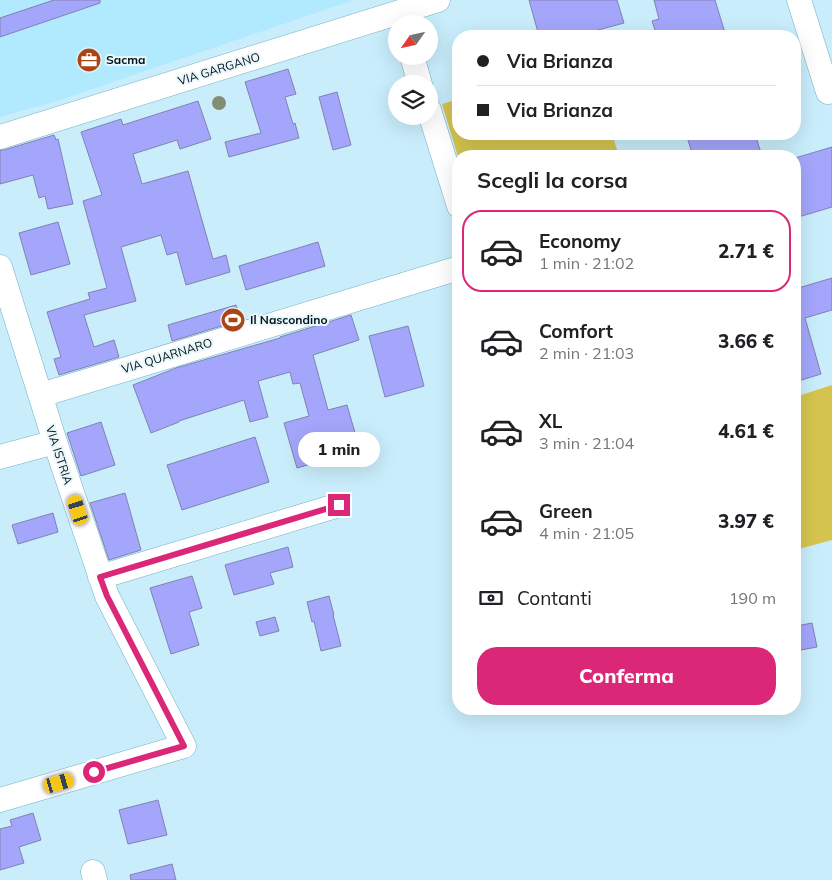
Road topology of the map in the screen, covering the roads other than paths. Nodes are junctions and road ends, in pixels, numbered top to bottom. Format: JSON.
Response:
{"nodes":[{"id":1,"x":438,"y":0,"type":"edge"},
{"id":2,"x":799,"y":0,"type":"edge"},
{"id":3,"x":406,"y":15,"type":"edge"},
{"id":4,"x":388,"y":22,"type":"edge"},
{"id":5,"x":832,"y":91,"type":"edge"},
{"id":6,"x":434,"y":125,"type":"edge"},
{"id":7,"x":0,"y":138,"type":"edge"},
{"id":8,"x":452,"y":184,"type":"edge"},
{"id":9,"x":0,"y":267,"type":"edge"},
{"id":10,"x":452,"y":270,"type":"edge"},
{"id":11,"x":40,"y":395,"type":"junction"},
{"id":12,"x":55,"y":442,"type":"junction"},
{"id":13,"x":0,"y":457,"type":"edge"},
{"id":14,"x":339,"y":505,"type":"dead end"},
{"id":15,"x":100,"y":577,"type":"junction"},
{"id":16,"x":0,"y":800,"type":"edge"}],
"edges":[{"from":1,"to":3,"type":"street","name":"VIA GARGANO"},
{"from":2,"to":5,"type":"street"},
{"from":4,"to":7,"type":"street","name":"VIA GARGANO"},
{"from":6,"to":8,"type":"street"},
{"from":9,"to":11,"type":"street","name":"VIA ISTRIA"},
{"from":10,"to":11,"type":"street","name":"VIA QUARNARO"},
{"from":11,"to":12,"type":"street","name":"VIA ISTRIA"},
{"from":12,"to":13,"type":"street"},
{"from":12,"to":15,"type":"street","name":"VIA ISTRIA"},
{"from":14,"to":15,"type":"street"},
{"from":15,"to":16,"type":"street","name":"VIA ISTRIA"}]}
